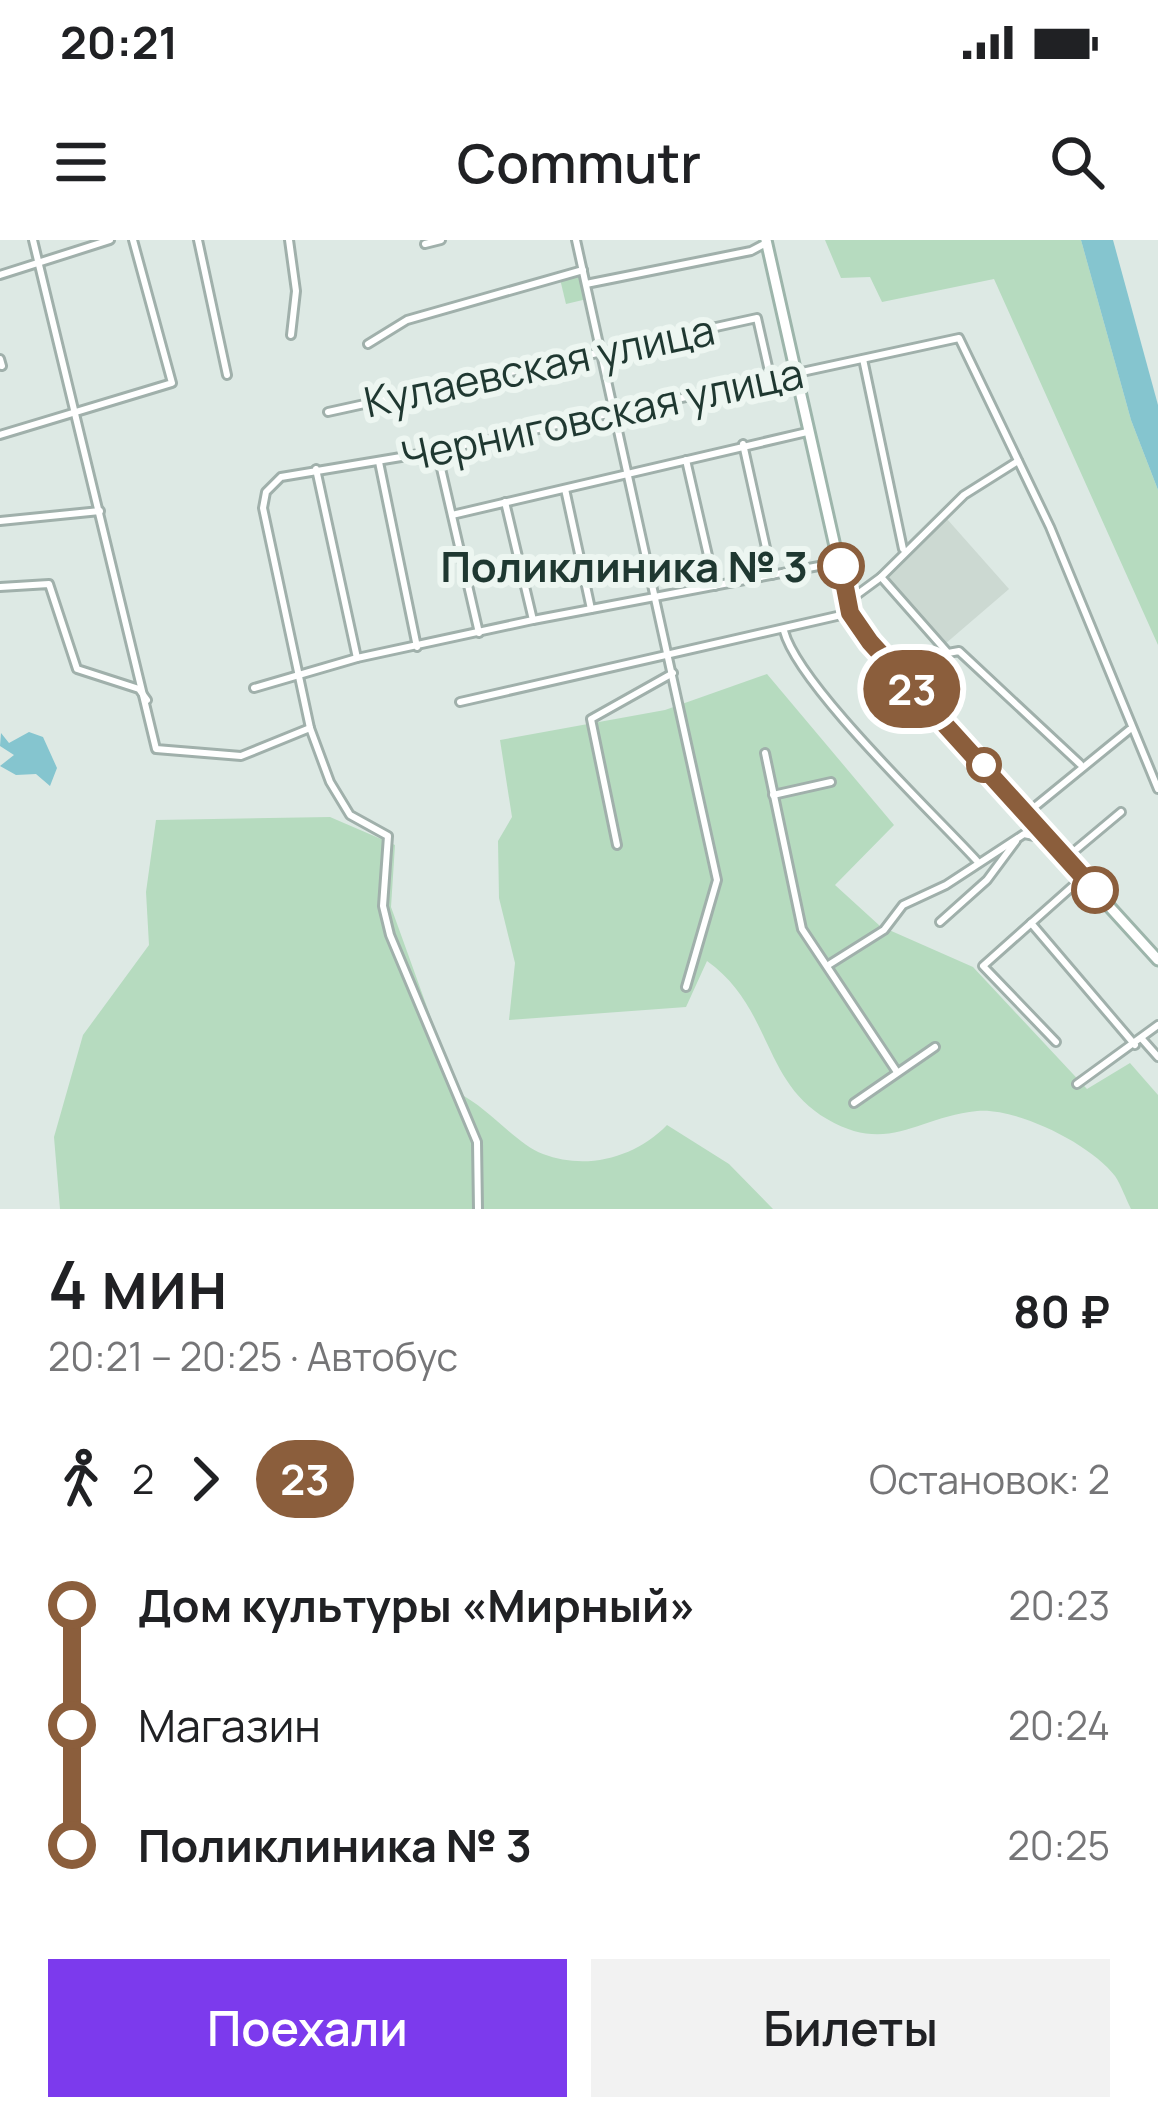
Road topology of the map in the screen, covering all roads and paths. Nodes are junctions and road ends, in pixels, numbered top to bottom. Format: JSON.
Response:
{"nodes":[{"id":1,"x":33,"y":240,"type":"edge"},
{"id":2,"x":110,"y":240,"type":"edge"},
{"id":3,"x":133,"y":240,"type":"edge"},
{"id":4,"x":198,"y":240,"type":"edge"},
{"id":5,"x":289,"y":240,"type":"edge"},
{"id":6,"x":442,"y":240,"type":"edge"},
{"id":7,"x":576,"y":240,"type":"edge"},
{"id":8,"x":766,"y":241,"type":"edge"},
{"id":9,"x":425,"y":244,"type":"dead end"},
{"id":10,"x":39,"y":263,"type":"junction"},
{"id":11,"x":583,"y":270,"type":"junction"},
{"id":12,"x":0,"y":275,"type":"edge"},
{"id":13,"x":586,"y":284,"type":"junction"},
{"id":14,"x":291,"y":335,"type":"dead end"},
{"id":15,"x":368,"y":344,"type":"dead end"},
{"id":16,"x":602,"y":349,"type":"junction"},
{"id":17,"x":863,"y":359,"type":"junction"},
{"id":18,"x":794,"y":374,"type":"junction"},
{"id":19,"x":227,"y":375,"type":"dead end"},
{"id":20,"x":771,"y":380,"type":"junction"},
{"id":21,"x":615,"y":410,"type":"junction"},
{"id":22,"x":75,"y":411,"type":"junction"},
{"id":23,"x":328,"y":412,"type":"dead end"},
{"id":24,"x":807,"y":432,"type":"junction"},
{"id":25,"x":0,"y":435,"type":"edge"},
{"id":26,"x":743,"y":444,"type":"junction"},
{"id":27,"x":436,"y":452,"type":"junction"},
{"id":28,"x":686,"y":460,"type":"junction"},
{"id":29,"x":379,"y":461,"type":"junction"},
{"id":30,"x":1018,"y":461,"type":"junction"},
{"id":31,"x":316,"y":469,"type":"junction"},
{"id":32,"x":628,"y":472,"type":"junction"},
{"id":33,"x":565,"y":488,"type":"junction"},
{"id":34,"x":505,"y":502,"type":"junction"},
{"id":35,"x":100,"y":512,"type":"junction"},
{"id":36,"x":452,"y":515,"type":"junction"},
{"id":37,"x":0,"y":521,"type":"edge"},
{"id":38,"x":903,"y":550,"type":"junction"},
{"id":39,"x":840,"y":562,"type":"junction"},
{"id":40,"x":772,"y":574,"type":"junction"},
{"id":41,"x":881,"y":577,"type":"junction"},
{"id":42,"x":0,"y":586,"type":"edge"},
{"id":43,"x":715,"y":586,"type":"junction"},
{"id":44,"x":656,"y":596,"type":"junction"},
{"id":45,"x":591,"y":608,"type":"junction"},
{"id":46,"x":849,"y":608,"type":"junction"},
{"id":47,"x":532,"y":620,"type":"junction"},
{"id":48,"x":784,"y":631,"type":"junction"},
{"id":49,"x":479,"y":633,"type":"junction"},
{"id":50,"x":417,"y":647,"type":"junction"},
{"id":51,"x":669,"y":652,"type":"junction"},
{"id":52,"x":948,"y":653,"type":"junction"},
{"id":53,"x":357,"y":658,"type":"junction"},
{"id":54,"x":301,"y":673,"type":"junction"},
{"id":55,"x":673,"y":673,"type":"junction"},
{"id":56,"x":254,"y":688,"type":"dead end"},
{"id":57,"x":916,"y":694,"type":"junction"},
{"id":58,"x":460,"y":702,"type":"dead end"},
{"id":59,"x":149,"y":703,"type":"junction"},
{"id":60,"x":310,"y":728,"type":"junction"},
{"id":61,"x":1130,"y":730,"type":"junction"},
{"id":62,"x":765,"y":753,"type":"dead end"},
{"id":63,"x":1080,"y":764,"type":"junction"},
{"id":64,"x":831,"y":782,"type":"dead end"},
{"id":65,"x":1158,"y":789,"type":"edge"},
{"id":66,"x":773,"y":794,"type":"junction"},
{"id":67,"x":1121,"y":812,"type":"dead end"},
{"id":68,"x":1028,"y":816,"type":"junction"},
{"id":69,"x":1021,"y":836,"type":"junction"},
{"id":70,"x":1052,"y":842,"type":"junction"},
{"id":71,"x":617,"y":845,"type":"dead end"},
{"id":72,"x":1066,"y":858,"type":"junction"},
{"id":73,"x":977,"y":861,"type":"junction"},
{"id":74,"x":1083,"y":877,"type":"junction"},
{"id":75,"x":940,"y":922,"type":"dead end"},
{"id":76,"x":1031,"y":923,"type":"junction"},
{"id":77,"x":1158,"y":959,"type":"edge"},
{"id":78,"x":829,"y":965,"type":"junction"},
{"id":79,"x":686,"y":987,"type":"dead end"},
{"id":80,"x":1158,"y":1025,"type":"edge"},
{"id":81,"x":1056,"y":1042,"type":"dead end"},
{"id":82,"x":1138,"y":1042,"type":"junction"},
{"id":83,"x":935,"y":1047,"type":"dead end"},
{"id":84,"x":1158,"y":1057,"type":"edge"},
{"id":85,"x":897,"y":1072,"type":"junction"},
{"id":86,"x":1077,"y":1084,"type":"dead end"},
{"id":87,"x":854,"y":1103,"type":"dead end"},
{"id":88,"x":478,"y":1209,"type":"edge"}],
"edges":[{"from":1,"to":10,"type":"street"},
{"from":2,"to":10,"type":"street"},
{"from":3,"to":22,"type":"street"},
{"from":4,"to":19,"type":"street"},
{"from":5,"to":14,"type":"street"},
{"from":6,"to":9,"type":"street"},
{"from":7,"to":11,"type":"street"},
{"from":8,"to":13,"type":"street"},
{"from":8,"to":18,"type":"street"},
{"from":10,"to":12,"type":"street"},
{"from":10,"to":22,"type":"street"},
{"from":11,"to":13,"type":"street"},
{"from":11,"to":15,"type":"street"},
{"from":13,"to":16,"type":"street"},
{"from":16,"to":20,"type":"street","name":"Кулаевская улица"},
{"from":16,"to":21,"type":"street"},
{"from":16,"to":23,"type":"street","name":"Кулаевская улица"},
{"from":17,"to":18,"type":"street","name":"Черниговская улица"},
{"from":17,"to":30,"type":"street","name":"Черниговская улица"},
{"from":17,"to":38,"type":"street"},
{"from":18,"to":20,"type":"street","name":"Черниговская улица"},
{"from":18,"to":24,"type":"street"},
{"from":20,"to":21,"type":"street","name":"Черниговская улица"},
{"from":21,"to":27,"type":"street","name":"Черниговская улица"},
{"from":21,"to":32,"type":"street"},
{"from":22,"to":25,"type":"street"},
{"from":22,"to":35,"type":"street"},
{"from":24,"to":26,"type":"street"},
{"from":24,"to":39,"type":"street"},
{"from":26,"to":28,"type":"street"},
{"from":26,"to":40,"type":"street"},
{"from":27,"to":29,"type":"street","name":"Черниговская улица"},
{"from":27,"to":36,"type":"street"},
{"from":28,"to":32,"type":"street"},
{"from":28,"to":43,"type":"street"},
{"from":29,"to":31,"type":"street","name":"Черниговская улица"},
{"from":29,"to":50,"type":"street"},
{"from":30,"to":38,"type":"street"},
{"from":30,"to":61,"type":"street"},
{"from":31,"to":53,"type":"street"},
{"from":31,"to":54,"type":"street","name":"Черниговская улица"},
{"from":32,"to":33,"type":"street"},
{"from":32,"to":44,"type":"street"},
{"from":33,"to":34,"type":"street"},
{"from":33,"to":45,"type":"street"},
{"from":34,"to":36,"type":"street"},
{"from":34,"to":47,"type":"street"},
{"from":35,"to":37,"type":"street"},
{"from":35,"to":59,"type":"street"},
{"from":36,"to":49,"type":"street"},
{"from":38,"to":41,"type":"street"},
{"from":39,"to":40,"type":"street"},
{"from":39,"to":46,"type":"street"},
{"from":40,"to":43,"type":"street"},
{"from":41,"to":46,"type":"street"},
{"from":41,"to":52,"type":"street"},
{"from":42,"to":59,"type":"street"},
{"from":43,"to":44,"type":"street"},
{"from":44,"to":45,"type":"street"},
{"from":44,"to":51,"type":"street"},
{"from":45,"to":47,"type":"street"},
{"from":46,"to":48,"type":"street"},
{"from":46,"to":57,"type":"street"},
{"from":47,"to":49,"type":"street"},
{"from":48,"to":51,"type":"street"},
{"from":48,"to":73,"type":"street"},
{"from":49,"to":50,"type":"street"},
{"from":50,"to":53,"type":"street"},
{"from":51,"to":55,"type":"street"},
{"from":51,"to":58,"type":"street"},
{"from":52,"to":57,"type":"street"},
{"from":52,"to":63,"type":"street"},
{"from":53,"to":54,"type":"street"},
{"from":54,"to":56,"type":"street"},
{"from":54,"to":60,"type":"street"},
{"from":55,"to":71,"type":"street"},
{"from":55,"to":79,"type":"street"},
{"from":57,"to":68,"type":"street"},
{"from":59,"to":60,"type":"street"},
{"from":60,"to":88,"type":"street"},
{"from":61,"to":63,"type":"street"},
{"from":61,"to":65,"type":"street"},
{"from":62,"to":66,"type":"street"},
{"from":63,"to":68,"type":"street"},
{"from":64,"to":66,"type":"street"},
{"from":66,"to":78,"type":"street"},
{"from":67,"to":72,"type":"street"},
{"from":68,"to":69,"type":"street"},
{"from":68,"to":70,"type":"street"},
{"from":69,"to":70,"type":"street"},
{"from":69,"to":73,"type":"street"},
{"from":69,"to":75,"type":"street"},
{"from":70,"to":72,"type":"street"},
{"from":72,"to":74,"type":"street"},
{"from":73,"to":78,"type":"street"},
{"from":74,"to":76,"type":"street"},
{"from":74,"to":77,"type":"street"},
{"from":76,"to":81,"type":"street"},
{"from":76,"to":82,"type":"street"},
{"from":78,"to":85,"type":"street"},
{"from":80,"to":82,"type":"street"},
{"from":82,"to":84,"type":"street"},
{"from":82,"to":86,"type":"street"},
{"from":83,"to":85,"type":"street"},
{"from":85,"to":87,"type":"street"}]}
